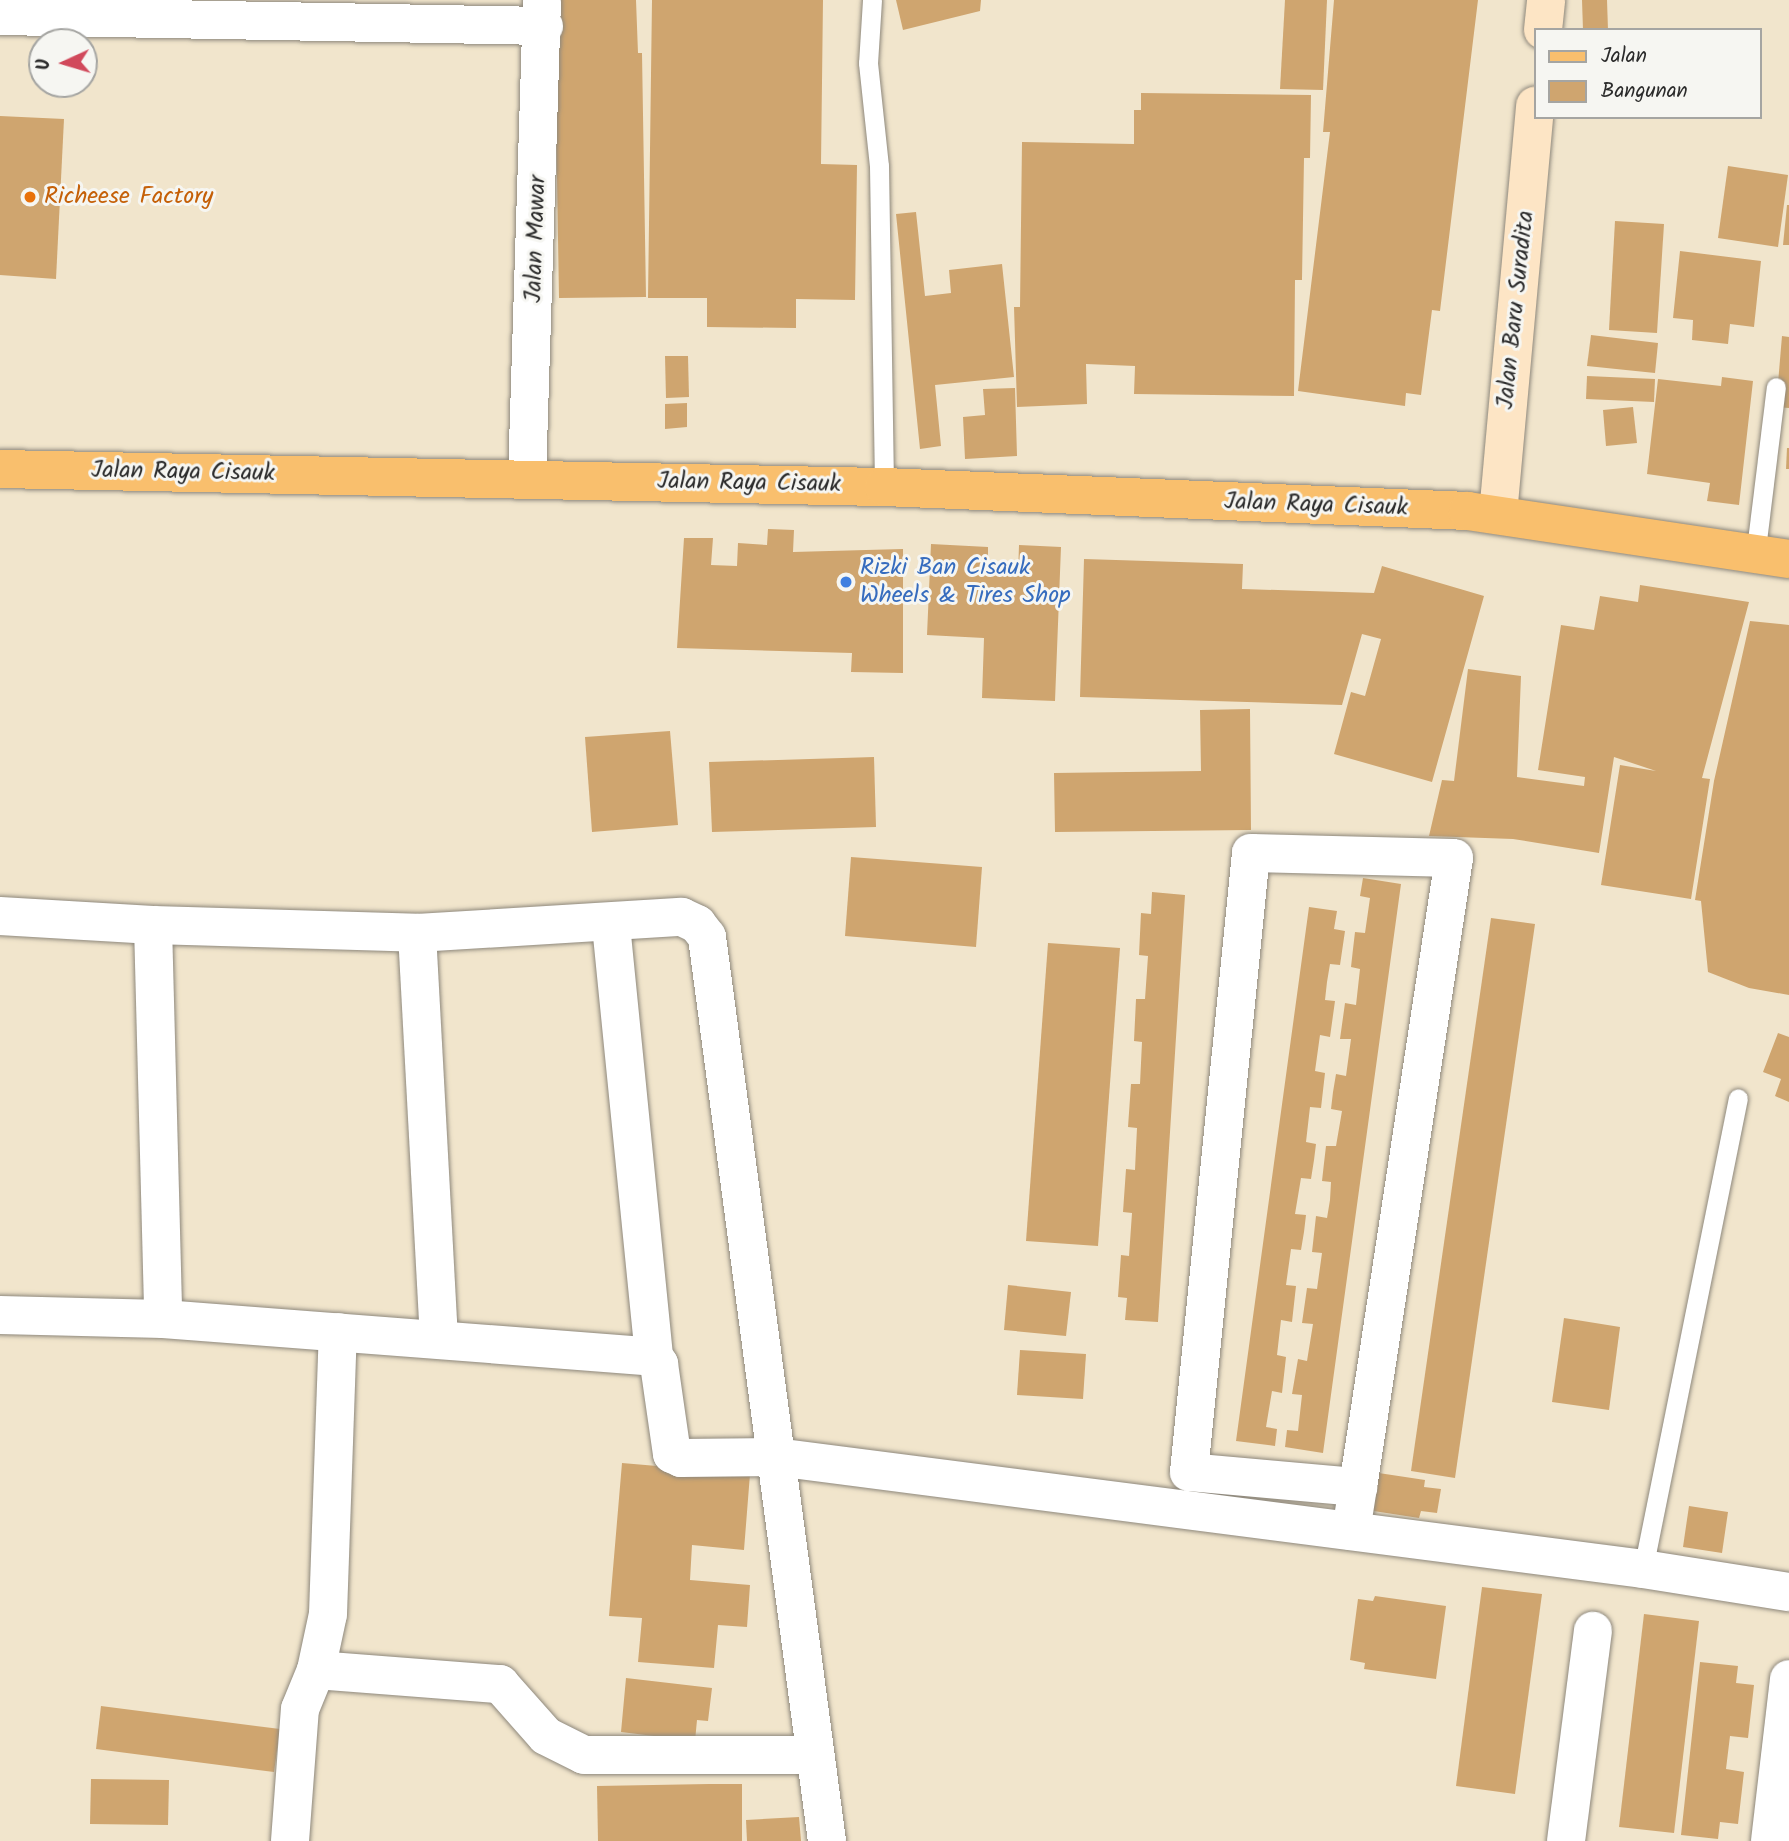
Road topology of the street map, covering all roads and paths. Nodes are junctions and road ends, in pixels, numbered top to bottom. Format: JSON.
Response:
{"nodes":[{"id":1,"x":872,"y":0,"type":"edge"},
{"id":2,"x":1545,"y":0,"type":"edge"},
{"id":3,"x":347,"y":12,"type":"edge"},
{"id":4,"x":543,"y":13,"type":"edge"},
{"id":5,"x":0,"y":16,"type":"edge"},
{"id":6,"x":1543,"y":28,"type":"edge"},
{"id":7,"x":1534,"y":117,"type":"edge"},
{"id":8,"x":1776,"y":387,"type":"dead end"},
{"id":9,"x":0,"y":468,"type":"edge"},
{"id":10,"x":527,"y":478,"type":"junction"},
{"id":11,"x":884,"y":487,"type":"junction"},
{"id":12,"x":1498,"y":514,"type":"junction"},
{"id":13,"x":1772,"y":558,"type":"edge"},
{"id":14,"x":0,"y":916,"type":"edge"},
{"id":15,"x":153,"y":925,"type":"junction"},
{"id":16,"x":611,"y":925,"type":"junction"},
{"id":17,"x":417,"y":933,"type":"junction"},
{"id":18,"x":1738,"y":1098,"type":"dead end"},
{"id":19,"x":0,"y":1315,"type":"edge"},
{"id":20,"x":163,"y":1319,"type":"junction"},
{"id":21,"x":338,"y":1332,"type":"junction"},
{"id":22,"x":439,"y":1338,"type":"junction"},
{"id":23,"x":654,"y":1357,"type":"junction"},
{"id":24,"x":776,"y":1457,"type":"junction"},
{"id":25,"x":1358,"y":1487,"type":"junction"},
{"id":26,"x":1351,"y":1531,"type":"junction"},
{"id":27,"x":1643,"y":1569,"type":"junction"},
{"id":28,"x":1789,"y":1592,"type":"edge"},
{"id":29,"x":1593,"y":1632,"type":"dead end"},
{"id":30,"x":316,"y":1670,"type":"junction"},
{"id":31,"x":1789,"y":1679,"type":"edge"},
{"id":32,"x":815,"y":1755,"type":"junction"},
{"id":33,"x":290,"y":1841,"type":"edge"},
{"id":34,"x":827,"y":1841,"type":"edge"},
{"id":35,"x":1566,"y":1841,"type":"edge"},
{"id":36,"x":1770,"y":1841,"type":"edge"}],
"edges":[{"from":1,"to":11,"type":"lane"},
{"from":2,"to":6,"type":"main road"},
{"from":3,"to":4,"type":"street"},
{"from":3,"to":5,"type":"street"},
{"from":4,"to":10,"type":"street","name":"Jalan Mawar"},
{"from":7,"to":12,"type":"main road","name":"Jalan Baru Suradita"},
{"from":8,"to":13,"type":"lane"},
{"from":9,"to":10,"type":"main road","name":"Jalan Raya Cisauk"},
{"from":10,"to":11,"type":"main road","name":"Jalan Raya Cisauk"},
{"from":11,"to":12,"type":"main road","name":"Jalan Raya Cisauk"},
{"from":12,"to":13,"type":"main road","name":"Jalan Raya Cisauk"},
{"from":14,"to":15,"type":"street"},
{"from":15,"to":17,"type":"street"},
{"from":15,"to":20,"type":"street"},
{"from":16,"to":17,"type":"street"},
{"from":16,"to":23,"type":"street"},
{"from":16,"to":24,"type":"street"},
{"from":17,"to":22,"type":"street"},
{"from":18,"to":27,"type":"lane"},
{"from":19,"to":20,"type":"street"},
{"from":20,"to":21,"type":"street"},
{"from":21,"to":22,"type":"street"},
{"from":21,"to":30,"type":"street"},
{"from":22,"to":23,"type":"street"},
{"from":23,"to":24,"type":"street"},
{"from":24,"to":26,"type":"street"},
{"from":24,"to":32,"type":"street"},
{"from":25,"to":25,"type":"street"},
{"from":25,"to":26,"type":"street"},
{"from":26,"to":27,"type":"street"},
{"from":27,"to":28,"type":"street"},
{"from":29,"to":35,"type":"street"},
{"from":30,"to":32,"type":"street"},
{"from":30,"to":33,"type":"street"},
{"from":31,"to":36,"type":"street"},
{"from":32,"to":34,"type":"street"}]}
